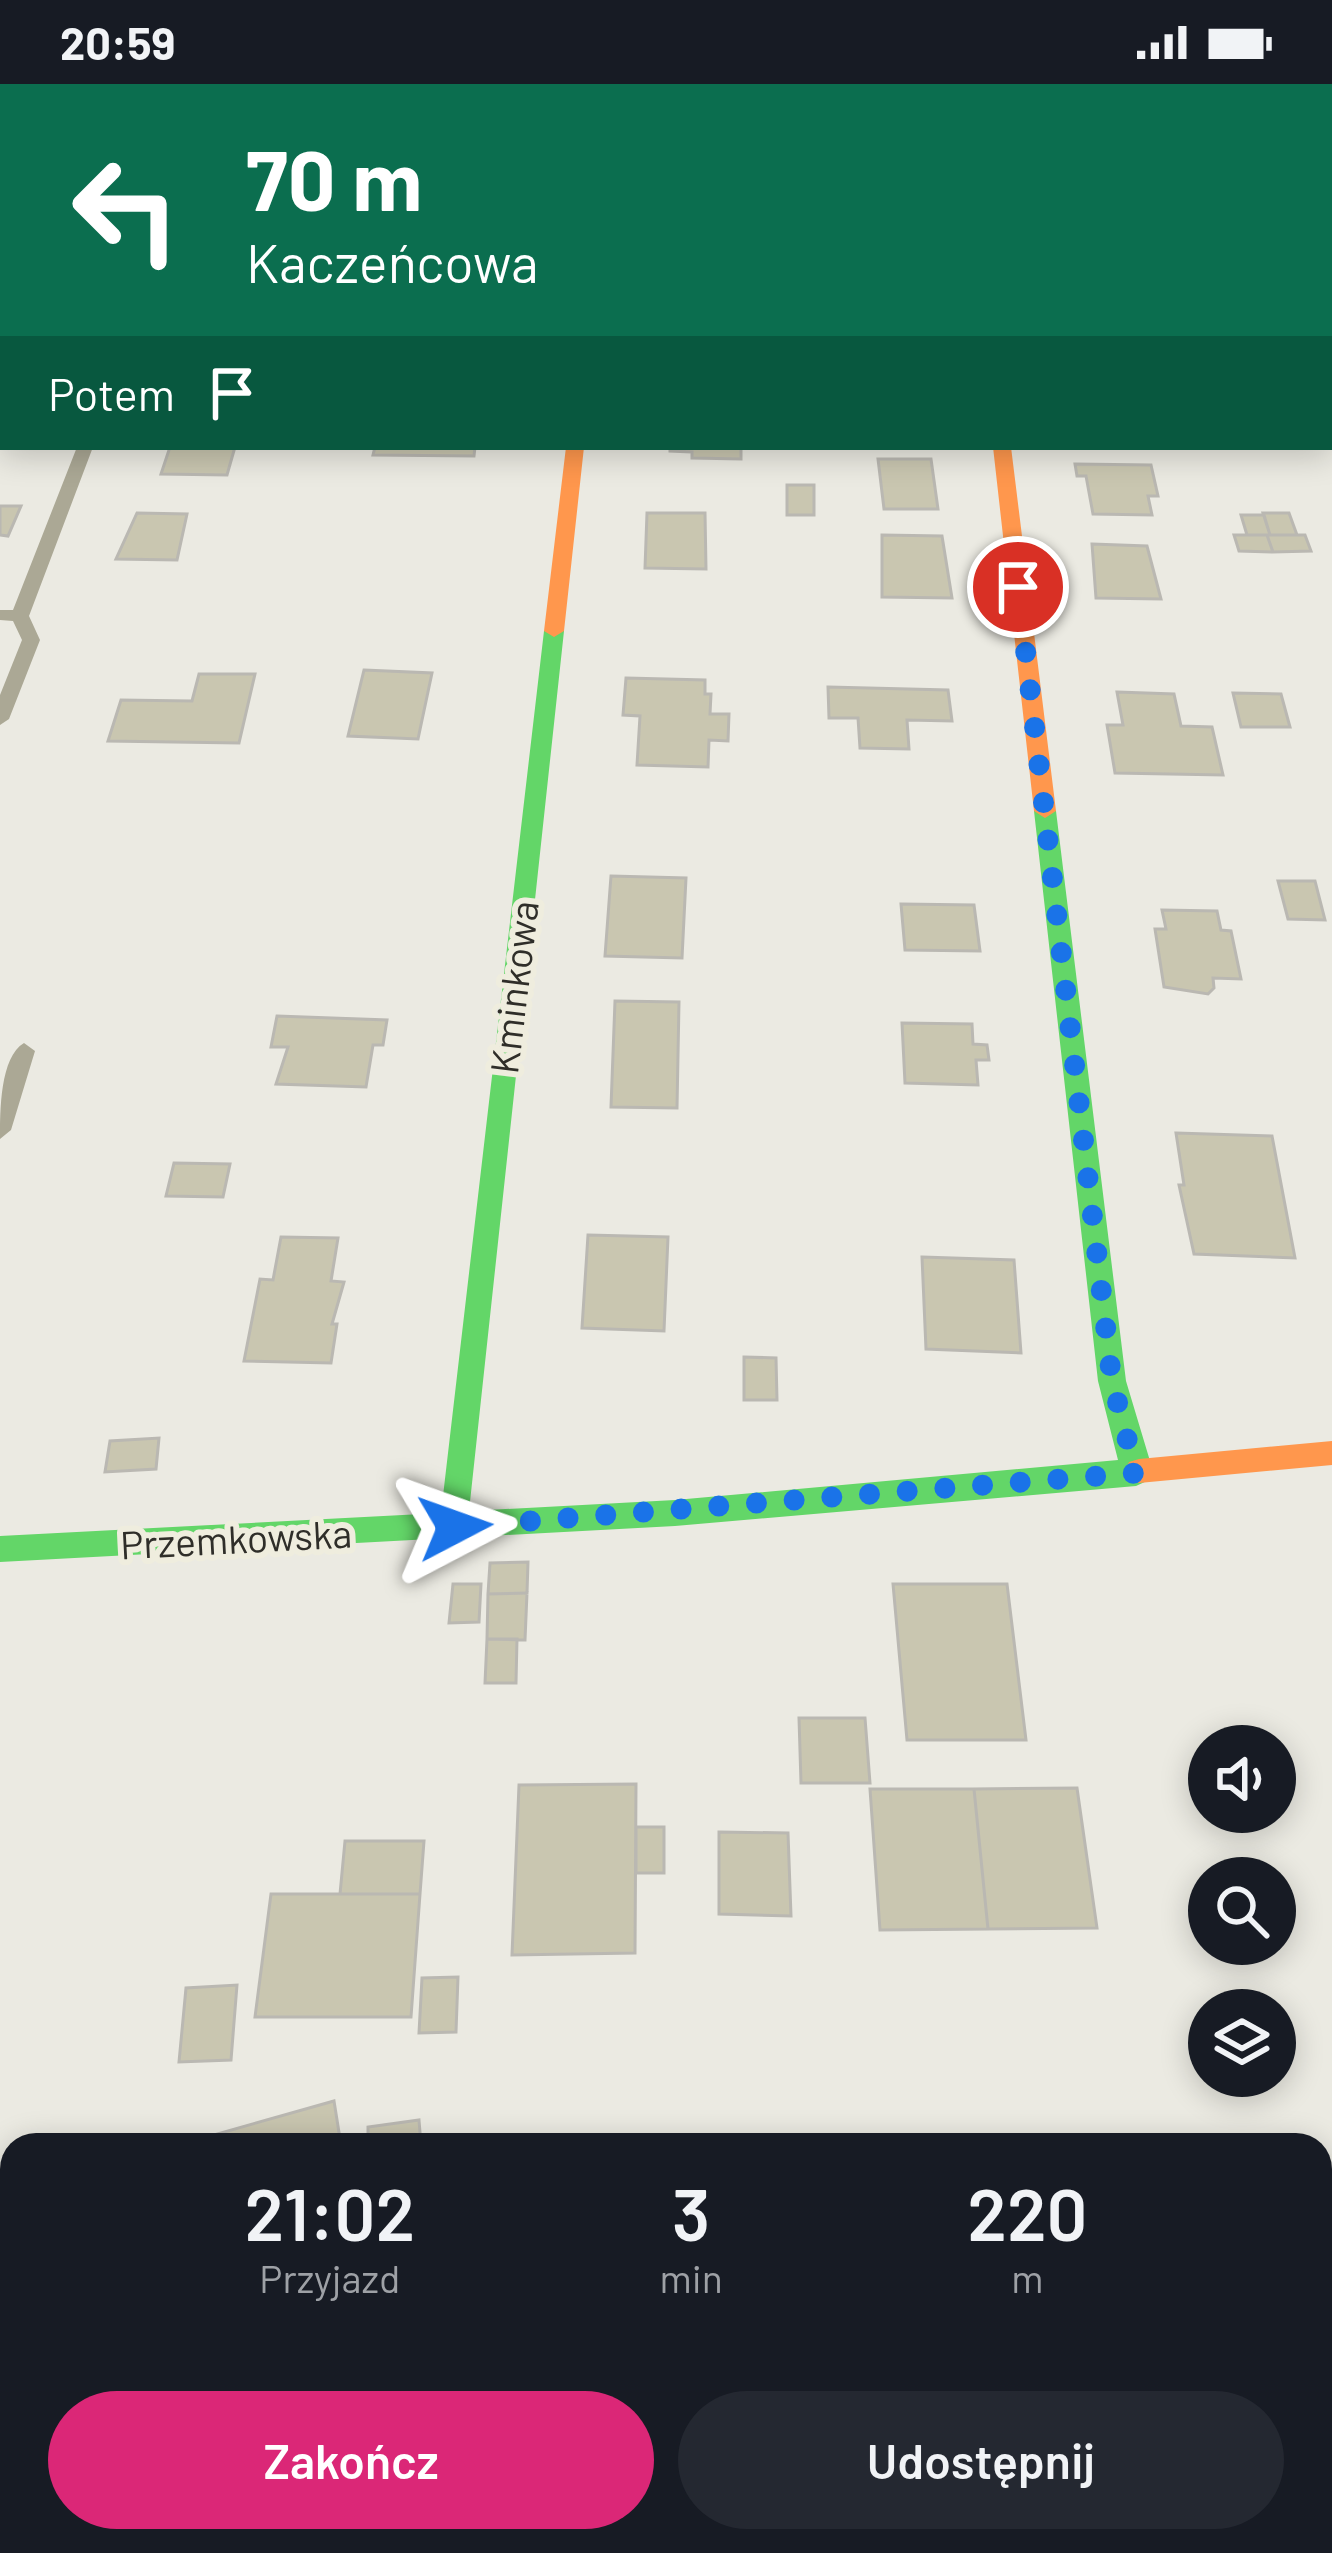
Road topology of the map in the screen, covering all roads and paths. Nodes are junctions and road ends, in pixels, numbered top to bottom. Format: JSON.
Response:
{"nodes":[{"id":1,"x":84,"y":450,"type":"edge"},
{"id":2,"x":575,"y":450,"type":"edge"},
{"id":3,"x":1002,"y":450,"type":"edge"},
{"id":4,"x":10,"y":615,"type":"edge"},
{"id":5,"x":0,"y":719,"type":"edge"},
{"id":6,"x":24,"y":1051,"type":"dead end"},
{"id":7,"x":0,"y":1130,"type":"edge"},
{"id":8,"x":1332,"y":1453,"type":"edge"},
{"id":9,"x":1136,"y":1473,"type":"junction"},
{"id":10,"x":455,"y":1527,"type":"junction"},
{"id":11,"x":0,"y":1549,"type":"edge"}],
"edges":[{"from":1,"to":4,"type":"lane"},
{"from":2,"to":10,"type":"street","name":"Kminkowa"},
{"from":3,"to":9,"type":"street"},
{"from":4,"to":5,"type":"lane"},
{"from":6,"to":7,"type":"lane"},
{"from":8,"to":9,"type":"street","name":"Przemkowska"},
{"from":9,"to":10,"type":"street","name":"Przemkowska"},
{"from":10,"to":11,"type":"street","name":"Przemkowska"}]}
